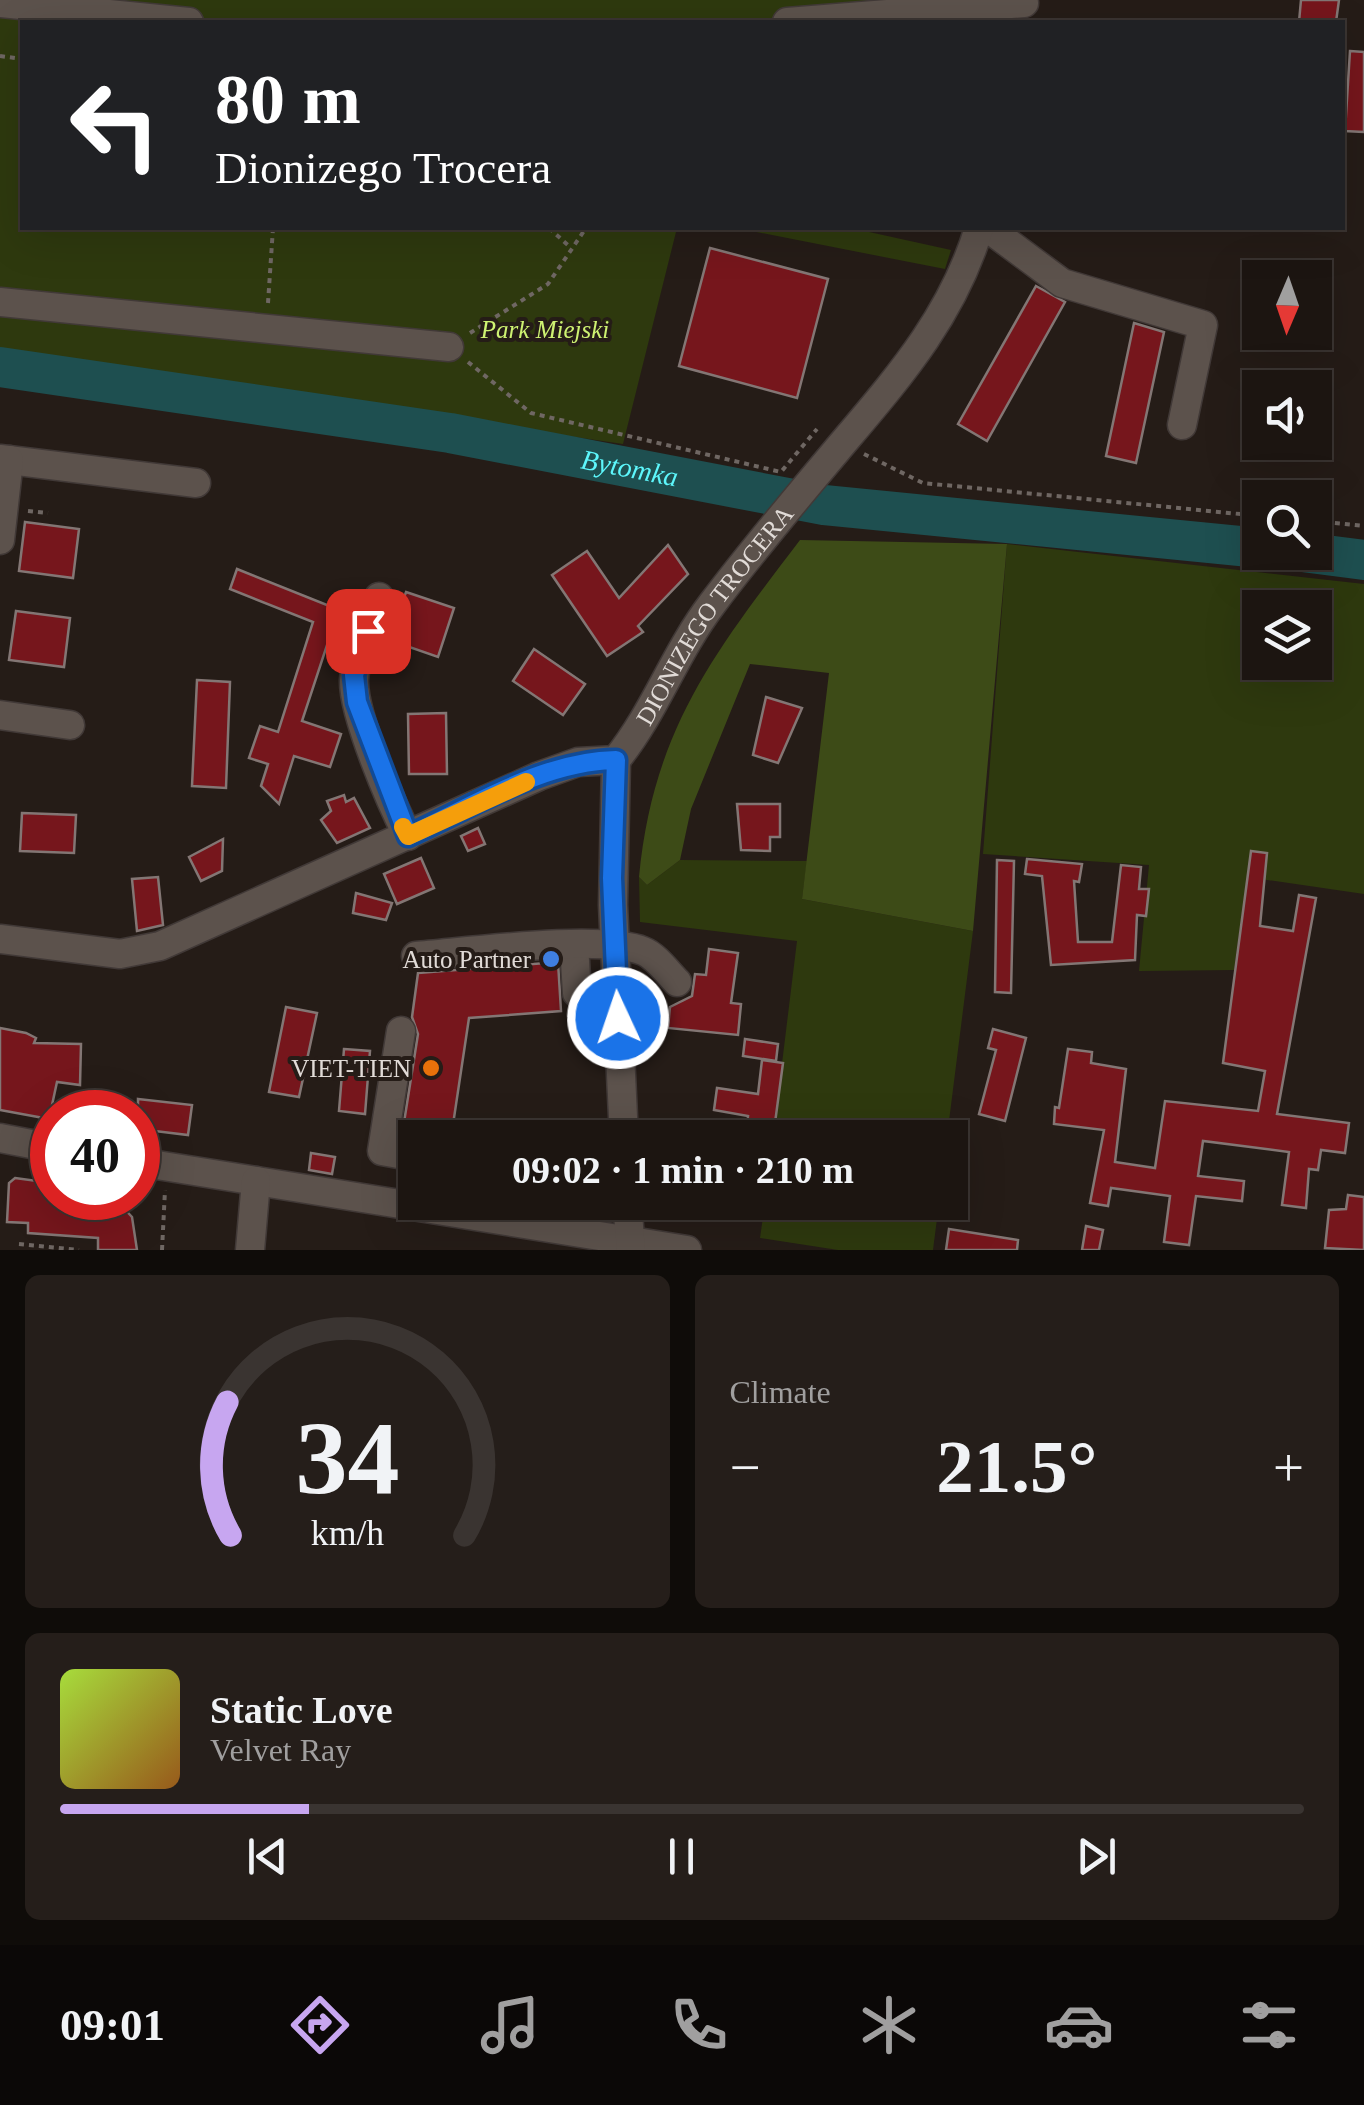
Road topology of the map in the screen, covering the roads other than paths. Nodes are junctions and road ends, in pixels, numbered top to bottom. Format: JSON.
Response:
{"nodes":[{"id":1,"x":0,"y":3,"type":"edge"},
{"id":2,"x":1024,"y":8,"type":"edge"},
{"id":3,"x":169,"y":20,"type":"edge"},
{"id":4,"x":820,"y":20,"type":"edge"},
{"id":5,"x":977,"y":230,"type":"edge"},
{"id":6,"x":991,"y":230,"type":"edge"},
{"id":7,"x":0,"y":302,"type":"edge"},
{"id":8,"x":449,"y":347,"type":"road end"},
{"id":9,"x":1182,"y":424,"type":"dead end"},
{"id":10,"x":4,"y":460,"type":"edge"},
{"id":11,"x":196,"y":483,"type":"dead end"},
{"id":12,"x":0,"y":540,"type":"edge"},
{"id":13,"x":379,"y":597,"type":"dead end"},
{"id":14,"x":0,"y":715,"type":"edge"},
{"id":15,"x":70,"y":725,"type":"dead end"},
{"id":16,"x":616,"y":760,"type":"junction"},
{"id":17,"x":408,"y":836,"type":"junction"},
{"id":18,"x":0,"y":940,"type":"edge"},
{"id":19,"x":574,"y":944,"type":"junction"},
{"id":20,"x":614,"y":947,"type":"junction"},
{"id":21,"x":416,"y":956,"type":"dead end"},
{"id":22,"x":677,"y":982,"type":"dead end"},
{"id":23,"x":577,"y":993,"type":"dead end"},
{"id":24,"x":401,"y":1031,"type":"dead end"},
{"id":25,"x":623,"y":1120,"type":"edge"},
{"id":26,"x":0,"y":1138,"type":"edge"},
{"id":27,"x":30,"y":1144,"type":"edge"},
{"id":28,"x":398,"y":1154,"type":"edge"},
{"id":29,"x":160,"y":1166,"type":"edge"},
{"id":30,"x":256,"y":1181,"type":"junction"},
{"id":31,"x":398,"y":1192,"type":"edge"},
{"id":32,"x":526,"y":1220,"type":"edge"},
{"id":33,"x":629,"y":1220,"type":"edge"},
{"id":34,"x":631,"y":1245,"type":"edge"},
{"id":35,"x":250,"y":1250,"type":"edge"},
{"id":36,"x":687,"y":1250,"type":"edge"}],
"edges":[{"from":1,"to":3,"type":"street"},
{"from":2,"to":4,"type":"street"},
{"from":5,"to":16,"type":"street","name":"DIONIZEGO TROCERA"},
{"from":6,"to":9,"type":"street"},
{"from":7,"to":8,"type":"street"},
{"from":10,"to":11,"type":"street"},
{"from":10,"to":12,"type":"street"},
{"from":13,"to":17,"type":"street"},
{"from":14,"to":15,"type":"street"},
{"from":16,"to":17,"type":"street"},
{"from":16,"to":20,"type":"street"},
{"from":17,"to":18,"type":"street"},
{"from":19,"to":20,"type":"street"},
{"from":19,"to":21,"type":"street"},
{"from":19,"to":23,"type":"street"},
{"from":20,"to":22,"type":"street"},
{"from":20,"to":25,"type":"street"},
{"from":24,"to":28,"type":"street"},
{"from":26,"to":27,"type":"street"},
{"from":29,"to":30,"type":"street"},
{"from":30,"to":31,"type":"street"},
{"from":30,"to":35,"type":"street"},
{"from":32,"to":34,"type":"street"},
{"from":33,"to":34,"type":"street"},
{"from":34,"to":36,"type":"street"}]}
